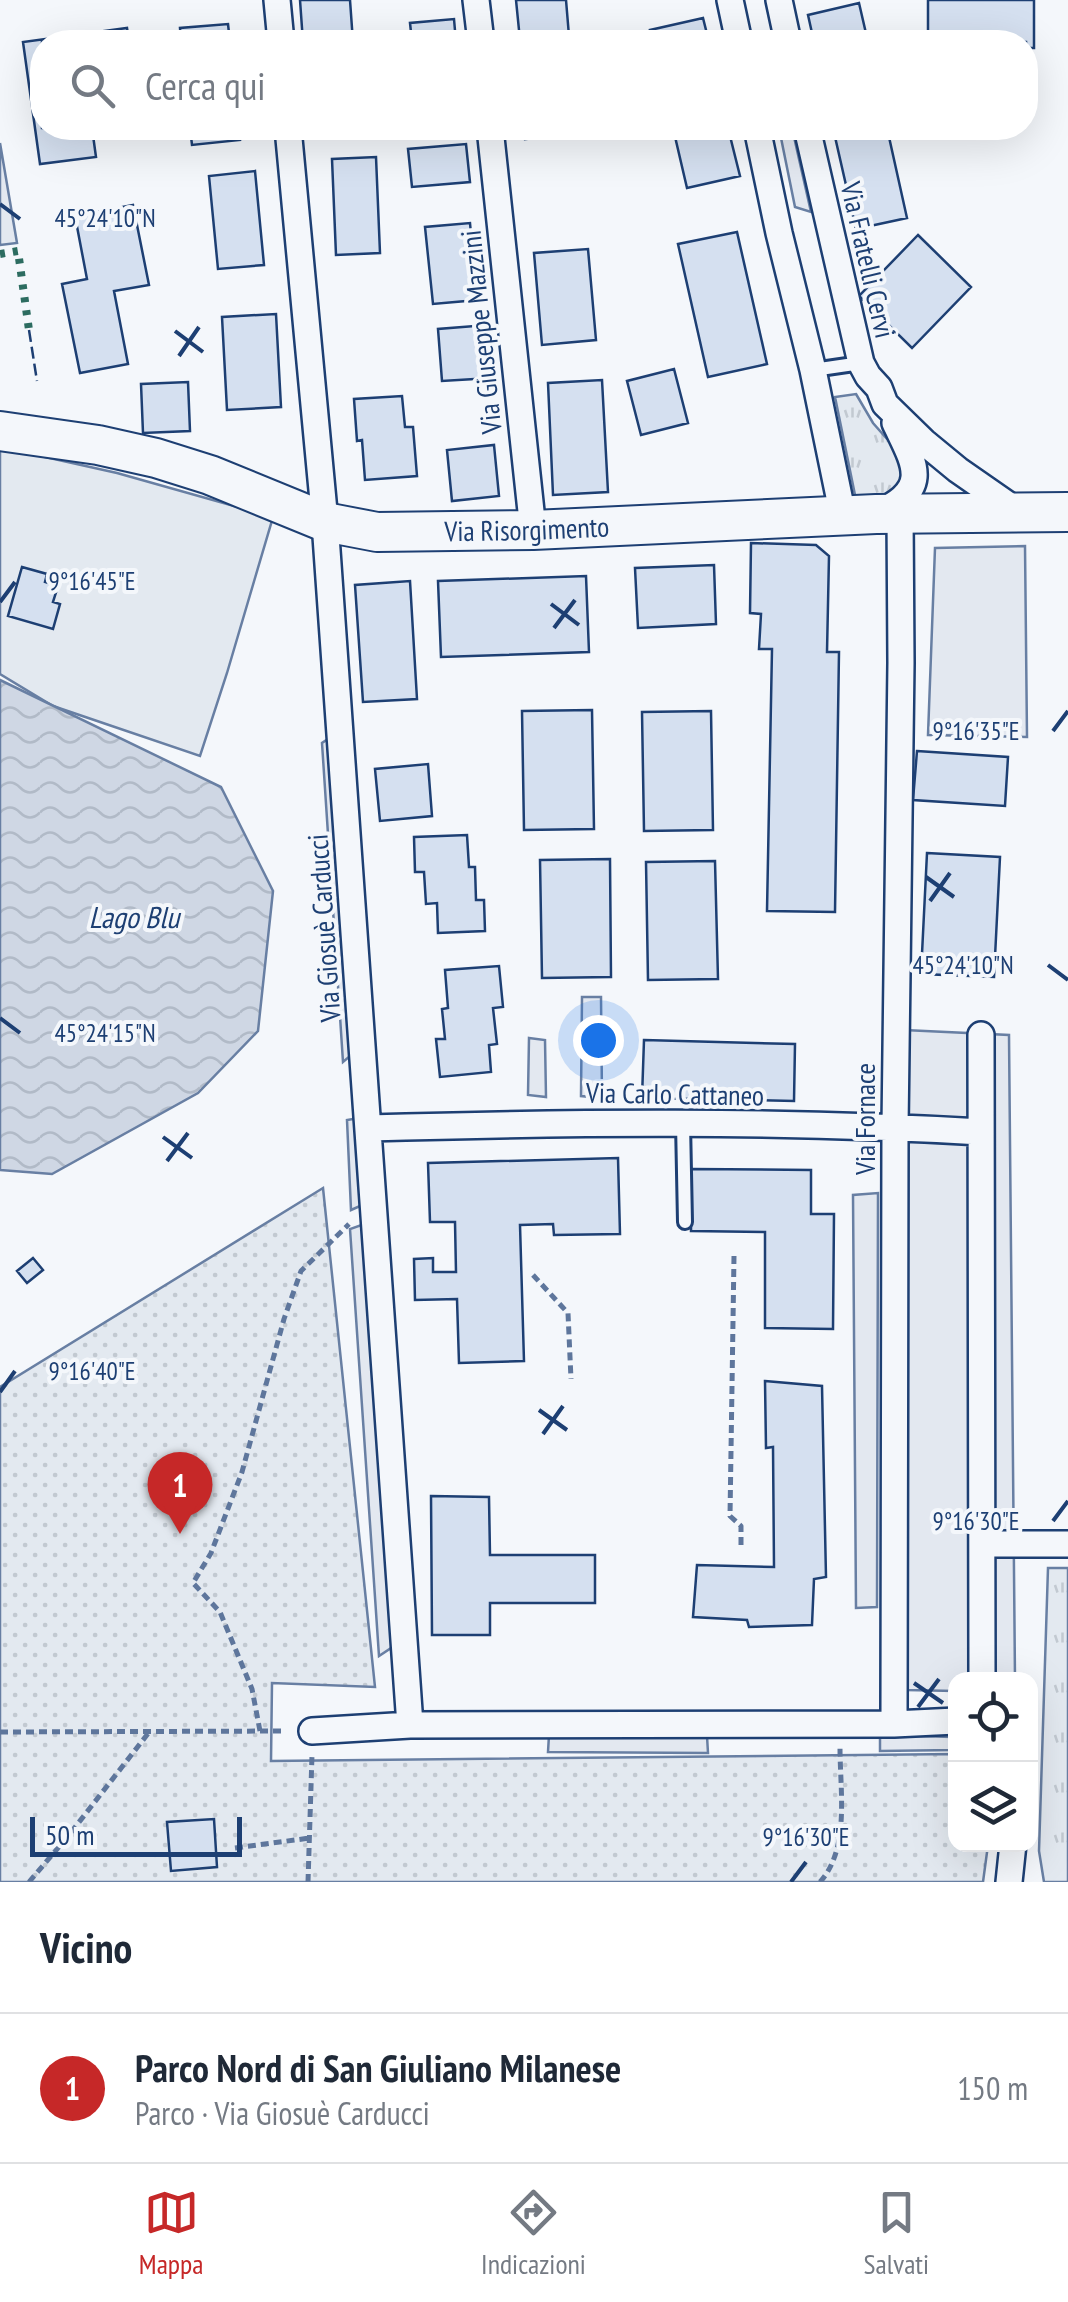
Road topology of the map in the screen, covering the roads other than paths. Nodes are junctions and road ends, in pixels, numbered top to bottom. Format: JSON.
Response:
{"nodes":[{"id":1,"x":276,"y":0,"type":"edge"},
{"id":2,"x":476,"y":0,"type":"edge"},
{"id":3,"x":730,"y":0,"type":"edge"},
{"id":4,"x":779,"y":0,"type":"edge"},
{"id":5,"x":279,"y":30,"type":"edge"},
{"id":6,"x":480,"y":30,"type":"edge"},
{"id":7,"x":736,"y":30,"type":"edge"},
{"id":8,"x":785,"y":30,"type":"edge"},
{"id":9,"x":289,"y":140,"type":"edge"},
{"id":10,"x":491,"y":140,"type":"edge"},
{"id":11,"x":760,"y":140,"type":"edge"},
{"id":12,"x":810,"y":140,"type":"edge"},
{"id":13,"x":861,"y":364,"type":"junction"},
{"id":14,"x":813,"y":370,"type":"junction"},
{"id":15,"x":886,"y":404,"type":"junction"},
{"id":16,"x":0,"y":432,"type":"edge"},
{"id":17,"x":1068,"y":512,"type":"edge"},
{"id":18,"x":1021,"y":514,"type":"junction"},
{"id":19,"x":873,"y":515,"type":"junction"},
{"id":20,"x":326,"y":522,"type":"junction"},
{"id":21,"x":533,"y":530,"type":"junction"},
{"id":22,"x":981,"y":1034,"type":"dead end"},
{"id":23,"x":682,"y":1124,"type":"junction"},
{"id":24,"x":894,"y":1127,"type":"junction"},
{"id":25,"x":369,"y":1128,"type":"junction"},
{"id":26,"x":981,"y":1132,"type":"junction"},
{"id":27,"x":685,"y":1222,"type":"dead end"},
{"id":28,"x":983,"y":1544,"type":"junction"},
{"id":29,"x":1068,"y":1544,"type":"edge"},
{"id":30,"x":982,"y":1672,"type":"edge"},
{"id":31,"x":948,"y":1721,"type":"edge"},
{"id":32,"x":894,"y":1724,"type":"junction"},
{"id":33,"x":410,"y":1726,"type":"junction"},
{"id":34,"x":312,"y":1730,"type":"road end"},
{"id":35,"x":1012,"y":1852,"type":"edge"},
{"id":36,"x":1009,"y":1882,"type":"edge"}],
"edges":[{"from":1,"to":5,"type":"street"},
{"from":2,"to":6,"type":"street"},
{"from":3,"to":7,"type":"street"},
{"from":4,"to":8,"type":"street"},
{"from":9,"to":20,"type":"street","name":"Via Giosuè Carducci"},
{"from":10,"to":21,"type":"street","name":"Via Giuseppe Mazzini"},
{"from":11,"to":14,"type":"street"},
{"from":12,"to":13,"type":"street","name":"Via Fratelli Cervi"},
{"from":13,"to":14,"type":"lane"},
{"from":13,"to":15,"type":"street","name":"Via Fratelli Cervi"},
{"from":14,"to":19,"type":"street"},
{"from":15,"to":18,"type":"street","name":"Via Fratelli Cervi"},
{"from":15,"to":19,"type":"street"},
{"from":16,"to":20,"type":"street","name":"Via Risorgimento"},
{"from":17,"to":18,"type":"street","name":"Via Risorgimento"},
{"from":18,"to":19,"type":"street","name":"Via Risorgimento"},
{"from":19,"to":21,"type":"street","name":"Via Risorgimento"},
{"from":19,"to":24,"type":"street","name":"Via Fornace"},
{"from":20,"to":21,"type":"street","name":"Via Risorgimento"},
{"from":20,"to":25,"type":"street","name":"Via Giosuè Carducci"},
{"from":22,"to":26,"type":"street"},
{"from":23,"to":24,"type":"street","name":"Via Carlo Cattaneo"},
{"from":23,"to":25,"type":"street","name":"Via Carlo Cattaneo"},
{"from":23,"to":27,"type":"lane"},
{"from":24,"to":26,"type":"street","name":"Via Carlo Cattaneo"},
{"from":24,"to":32,"type":"street","name":"Via Fornace"},
{"from":25,"to":33,"type":"street","name":"Via Giosuè Carducci"},
{"from":26,"to":28,"type":"street"},
{"from":28,"to":29,"type":"street"},
{"from":28,"to":30,"type":"street"},
{"from":31,"to":32,"type":"street"},
{"from":32,"to":33,"type":"street"},
{"from":33,"to":34,"type":"street"},
{"from":35,"to":36,"type":"street"}]}
